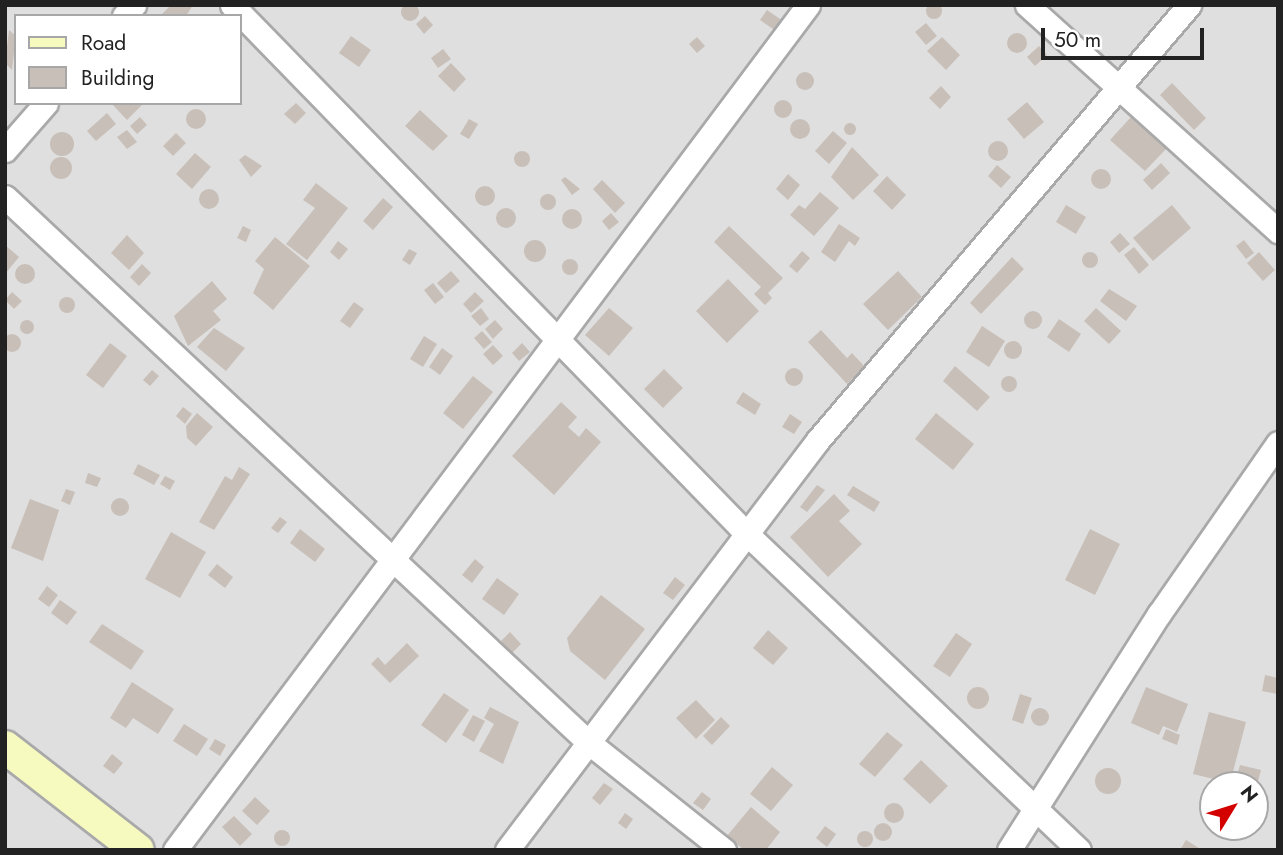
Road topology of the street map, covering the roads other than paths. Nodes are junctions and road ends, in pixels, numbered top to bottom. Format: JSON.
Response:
{"nodes":[{"id":1,"x":808,"y":5,"type":"edge"},
{"id":2,"x":1027,"y":5,"type":"edge"},
{"id":3,"x":1189,"y":5,"type":"edge"},
{"id":4,"x":242,"y":15,"type":"edge"},
{"id":5,"x":1121,"y":90,"type":"junction"},
{"id":6,"x":44,"y":105,"type":"edge"},
{"id":7,"x":5,"y":150,"type":"edge"},
{"id":8,"x":5,"y":197,"type":"edge"},
{"id":9,"x":1278,"y":231,"type":"edge"},
{"id":10,"x":558,"y":336,"type":"junction"},
{"id":11,"x":1278,"y":443,"type":"edge"},
{"id":12,"x":745,"y":533,"type":"junction"},
{"id":13,"x":390,"y":557,"type":"junction"},
{"id":14,"x":588,"y":743,"type":"junction"},
{"id":15,"x":5,"y":747,"type":"edge"},
{"id":16,"x":1036,"y":810,"type":"junction"},
{"id":17,"x":138,"y":850,"type":"edge"},
{"id":18,"x":175,"y":850,"type":"edge"},
{"id":19,"x":507,"y":850,"type":"edge"},
{"id":20,"x":724,"y":850,"type":"edge"},
{"id":21,"x":1009,"y":850,"type":"edge"},
{"id":22,"x":1079,"y":850,"type":"edge"}],
"edges":[{"from":1,"to":10,"type":"street"},
{"from":2,"to":5,"type":"street"},
{"from":3,"to":5,"type":"street"},
{"from":4,"to":10,"type":"street"},
{"from":5,"to":9,"type":"street"},
{"from":5,"to":12,"type":"street"},
{"from":6,"to":7,"type":"street"},
{"from":8,"to":13,"type":"street"},
{"from":10,"to":12,"type":"street"},
{"from":10,"to":13,"type":"street"},
{"from":11,"to":16,"type":"street"},
{"from":12,"to":14,"type":"street"},
{"from":12,"to":16,"type":"street"},
{"from":13,"to":14,"type":"street"},
{"from":13,"to":18,"type":"street"},
{"from":14,"to":19,"type":"street"},
{"from":14,"to":20,"type":"street"},
{"from":15,"to":17,"type":"main road"},
{"from":16,"to":21,"type":"street"},
{"from":16,"to":22,"type":"street"}]}
